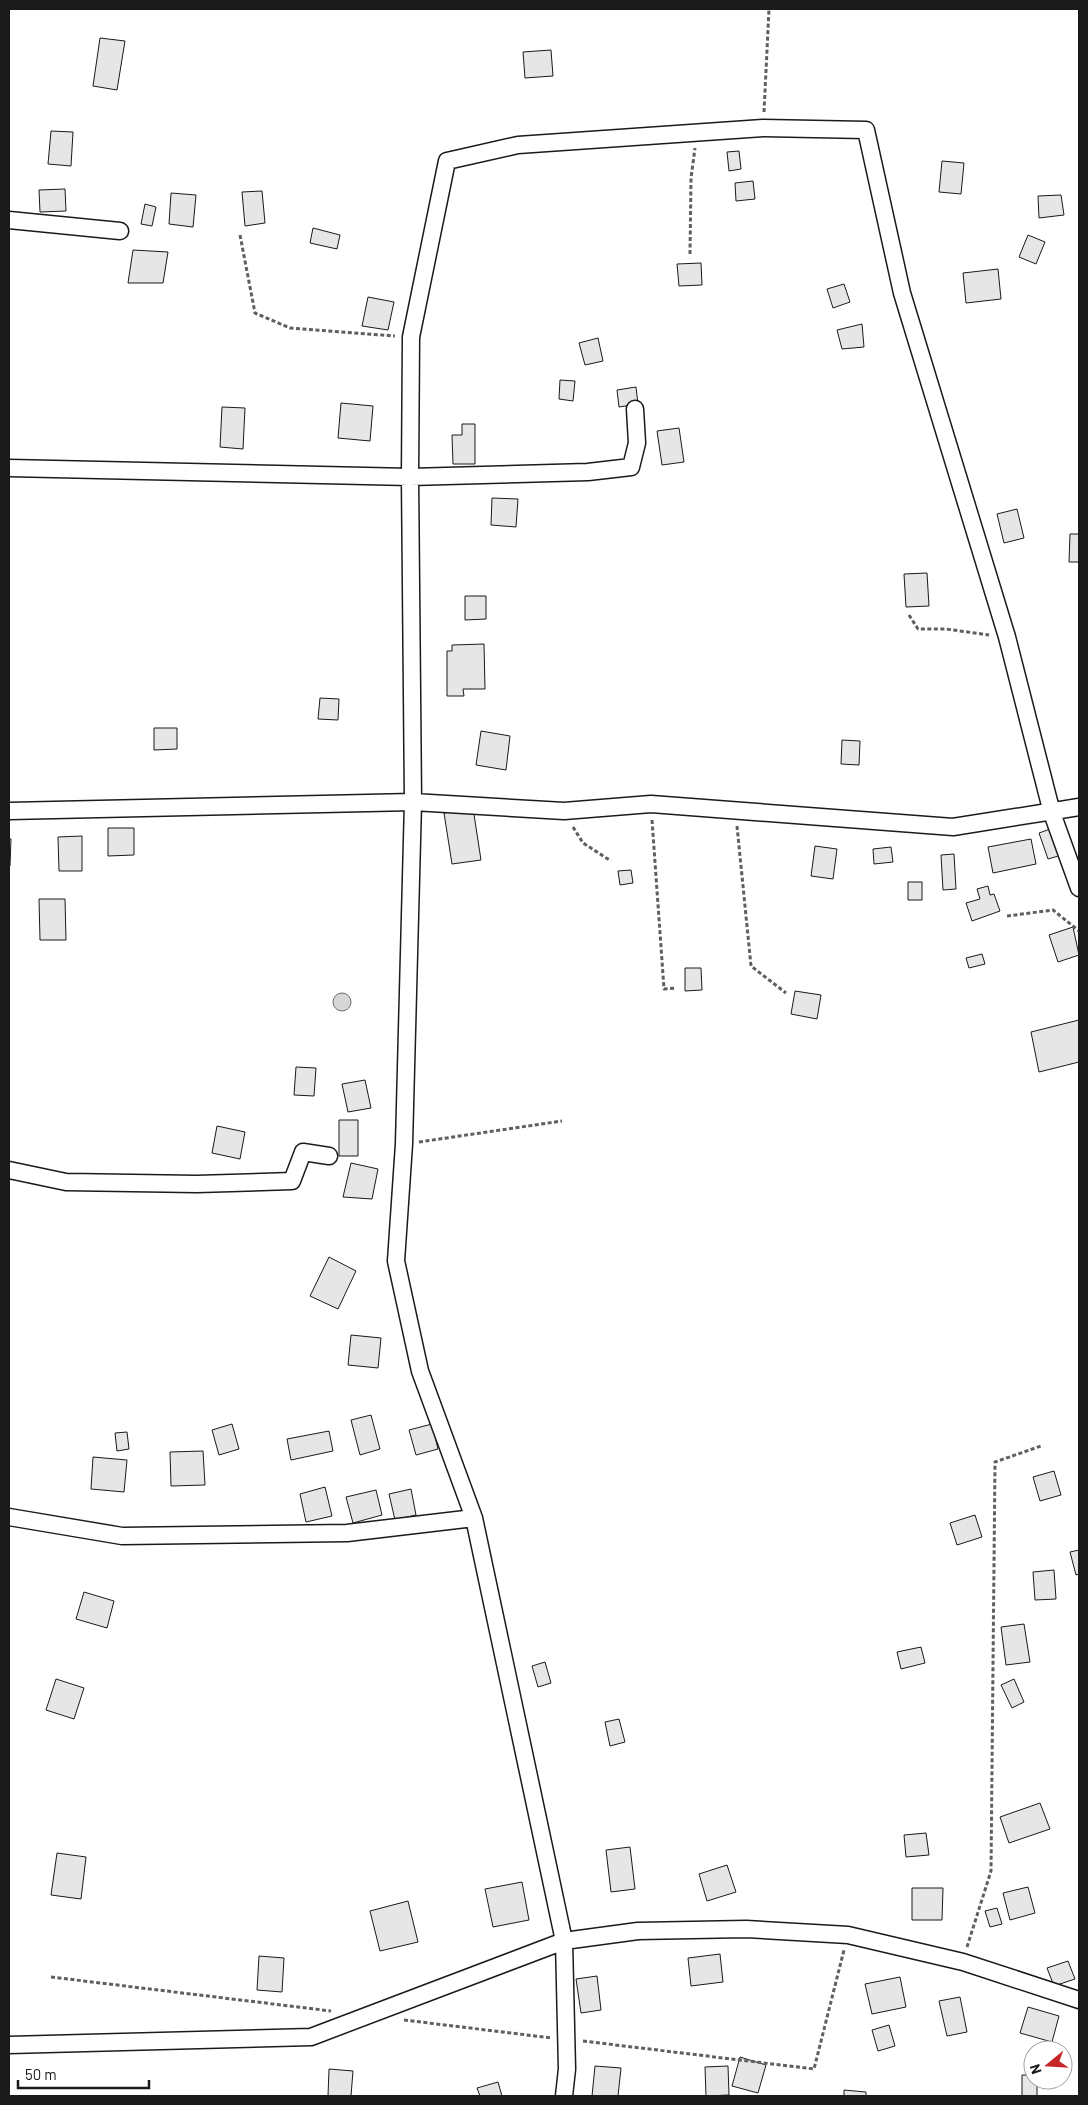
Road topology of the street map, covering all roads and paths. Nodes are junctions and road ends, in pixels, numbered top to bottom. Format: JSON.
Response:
{"nodes":[{"id":1,"x":769,"y":9,"type":"edge"},
{"id":2,"x":764,"y":128,"type":"junction"},
{"id":3,"x":696,"y":132,"type":"junction"},
{"id":4,"x":9,"y":220,"type":"edge"},
{"id":5,"x":120,"y":231,"type":"dead end"},
{"id":6,"x":240,"y":235,"type":"dead end"},
{"id":7,"x":690,"y":254,"type":"dead end"},
{"id":8,"x":411,"y":337,"type":"junction"},
{"id":9,"x":635,"y":409,"type":"dead end"},
{"id":10,"x":9,"y":468,"type":"edge"},
{"id":11,"x":410,"y":476,"type":"junction"},
{"id":12,"x":909,"y":615,"type":"dead end"},
{"id":13,"x":1007,"y":637,"type":"junction"},
{"id":14,"x":412,"y":802,"type":"junction"},
{"id":15,"x":651,"y":804,"type":"junction"},
{"id":16,"x":1079,"y":807,"type":"edge"},
{"id":17,"x":9,"y":811,"type":"edge"},
{"id":18,"x":564,"y":811,"type":"junction"},
{"id":19,"x":736,"y":811,"type":"junction"},
{"id":20,"x":1052,"y":813,"type":"junction"},
{"id":21,"x":611,"y":861,"type":"dead end"},
{"id":22,"x":1079,"y":888,"type":"edge"},
{"id":23,"x":1007,"y":916,"type":"dead end"},
{"id":24,"x":1079,"y":931,"type":"edge"},
{"id":25,"x":676,"y":988,"type":"dead end"},
{"id":26,"x":786,"y":993,"type":"dead end"},
{"id":27,"x":562,"y":1121,"type":"dead end"},
{"id":28,"x":404,"y":1144,"type":"junction"},
{"id":29,"x":329,"y":1156,"type":"dead end"},
{"id":30,"x":9,"y":1170,"type":"edge"},
{"id":31,"x":1041,"y":1446,"type":"dead end"},
{"id":32,"x":9,"y":1517,"type":"edge"},
{"id":33,"x":474,"y":1518,"type":"junction"},
{"id":34,"x":848,"y":1935,"type":"junction"},
{"id":35,"x":564,"y":1941,"type":"junction"},
{"id":36,"x":963,"y":1962,"type":"junction"},
{"id":37,"x":51,"y":1977,"type":"dead end"},
{"id":38,"x":1079,"y":2000,"type":"edge"},
{"id":39,"x":338,"y":2012,"type":"dead end"},
{"id":40,"x":398,"y":2019,"type":"dead end"},
{"id":41,"x":556,"y":2038,"type":"dead end"},
{"id":42,"x":576,"y":2040,"type":"dead end"},
{"id":43,"x":9,"y":2045,"type":"edge"},
{"id":44,"x":564,"y":2096,"type":"edge"}],
"edges":[{"from":1,"to":2,"type":"path"},
{"from":2,"to":3,"type":"street"},
{"from":2,"to":13,"type":"street"},
{"from":3,"to":7,"type":"path"},
{"from":3,"to":8,"type":"street"},
{"from":4,"to":5,"type":"street"},
{"from":6,"to":8,"type":"path"},
{"from":8,"to":11,"type":"street"},
{"from":9,"to":11,"type":"street"},
{"from":10,"to":11,"type":"street"},
{"from":11,"to":14,"type":"street"},
{"from":12,"to":13,"type":"path"},
{"from":13,"to":20,"type":"street"},
{"from":14,"to":17,"type":"street"},
{"from":14,"to":18,"type":"street"},
{"from":14,"to":28,"type":"street"},
{"from":15,"to":18,"type":"street"},
{"from":15,"to":19,"type":"street"},
{"from":15,"to":25,"type":"path"},
{"from":16,"to":20,"type":"street"},
{"from":18,"to":21,"type":"path"},
{"from":19,"to":20,"type":"street"},
{"from":19,"to":26,"type":"path"},
{"from":20,"to":22,"type":"street"},
{"from":23,"to":24,"type":"path"},
{"from":27,"to":28,"type":"path"},
{"from":28,"to":33,"type":"street"},
{"from":29,"to":30,"type":"street"},
{"from":31,"to":36,"type":"path"},
{"from":32,"to":33,"type":"street"},
{"from":33,"to":35,"type":"street"},
{"from":34,"to":35,"type":"street"},
{"from":34,"to":36,"type":"street"},
{"from":34,"to":42,"type":"path"},
{"from":35,"to":43,"type":"street"},
{"from":35,"to":44,"type":"street"},
{"from":36,"to":38,"type":"street"},
{"from":37,"to":39,"type":"path"},
{"from":40,"to":41,"type":"path"}]}
